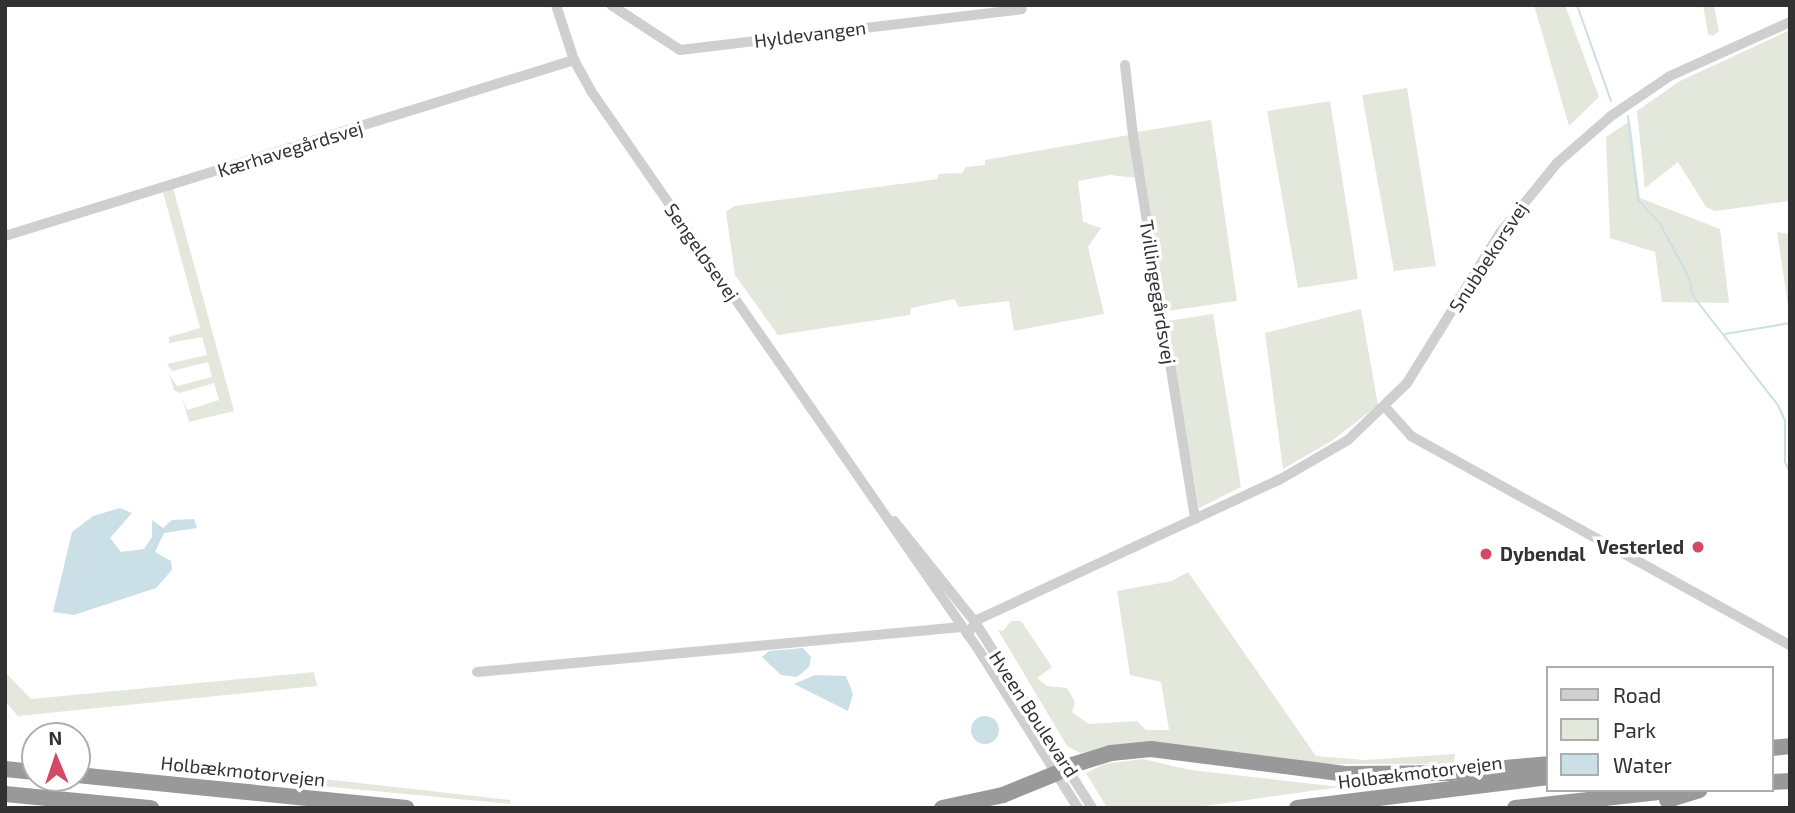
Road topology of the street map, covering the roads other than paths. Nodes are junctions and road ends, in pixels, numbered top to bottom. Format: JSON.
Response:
{"nodes":[{"id":1,"x":556,"y":5,"type":"edge"},
{"id":2,"x":611,"y":5,"type":"edge"},
{"id":3,"x":1022,"y":9,"type":"dead end"},
{"id":4,"x":1790,"y":22,"type":"edge"},
{"id":5,"x":574,"y":60,"type":"junction"},
{"id":6,"x":1125,"y":65,"type":"dead end"},
{"id":7,"x":5,"y":236,"type":"edge"},
{"id":8,"x":1386,"y":408,"type":"junction"},
{"id":9,"x":867,"y":490,"type":"junction"},
{"id":10,"x":1195,"y":519,"type":"junction"},
{"id":11,"x":978,"y":627,"type":"junction"},
{"id":12,"x":964,"y":631,"type":"junction"},
{"id":13,"x":1790,"y":645,"type":"edge"},
{"id":14,"x":477,"y":672,"type":"dead end"},
{"id":15,"x":1546,"y":764,"type":"edge"},
{"id":16,"x":1063,"y":770,"type":"junction"},
{"id":17,"x":91,"y":776,"type":"edge"},
{"id":18,"x":1546,"y":777,"type":"edge"},
{"id":19,"x":1659,"y":792,"type":"edge"},
{"id":20,"x":1692,"y":792,"type":"edge"},
{"id":21,"x":5,"y":794,"type":"edge"},
{"id":22,"x":1076,"y":804,"type":"edge"},
{"id":23,"x":151,"y":808,"type":"edge"},
{"id":24,"x":405,"y":808,"type":"edge"},
{"id":25,"x":942,"y":808,"type":"edge"},
{"id":26,"x":1092,"y":808,"type":"edge"},
{"id":27,"x":1297,"y":808,"type":"edge"},
{"id":28,"x":1515,"y":808,"type":"edge"},
{"id":29,"x":1609,"y":808,"type":"edge"}],
"edges":[{"from":1,"to":5,"type":"street","name":"Sengeløsevej"},
{"from":2,"to":3,"type":"street","name":"Hyldevangen"},
{"from":4,"to":8,"type":"street","name":"Snubbekorsvej"},
{"from":5,"to":7,"type":"street","name":"Kærhavegårdsvej"},
{"from":5,"to":9,"type":"street","name":"Sengeløsevej"},
{"from":6,"to":10,"type":"street","name":"Tvillingegårdsvej"},
{"from":8,"to":10,"type":"street","name":"Snubbekorsvej"},
{"from":8,"to":13,"type":"street"},
{"from":9,"to":11,"type":"street","name":"Sengeløsevej"},
{"from":9,"to":12,"type":"street","name":"Sengeløsevej"},
{"from":10,"to":11,"type":"street","name":"Snubbekorsvej"},
{"from":11,"to":12,"type":"street"},
{"from":11,"to":16,"type":"street","name":"Hveen Boulevard"},
{"from":12,"to":14,"type":"street"},
{"from":12,"to":16,"type":"street","name":"Hveen Boulevard"},
{"from":15,"to":16,"type":"highway"},
{"from":16,"to":22,"type":"street","name":"Hveen Boulevard"},
{"from":16,"to":25,"type":"highway"},
{"from":16,"to":26,"type":"street","name":"Hveen Boulevard"},
{"from":17,"to":24,"type":"highway","name":"Holbækmotorvejen"},
{"from":18,"to":27,"type":"highway","name":"Holbækmotorvejen"},
{"from":19,"to":28,"type":"highway"},
{"from":20,"to":29,"type":"highway"},
{"from":21,"to":23,"type":"highway"}]}
